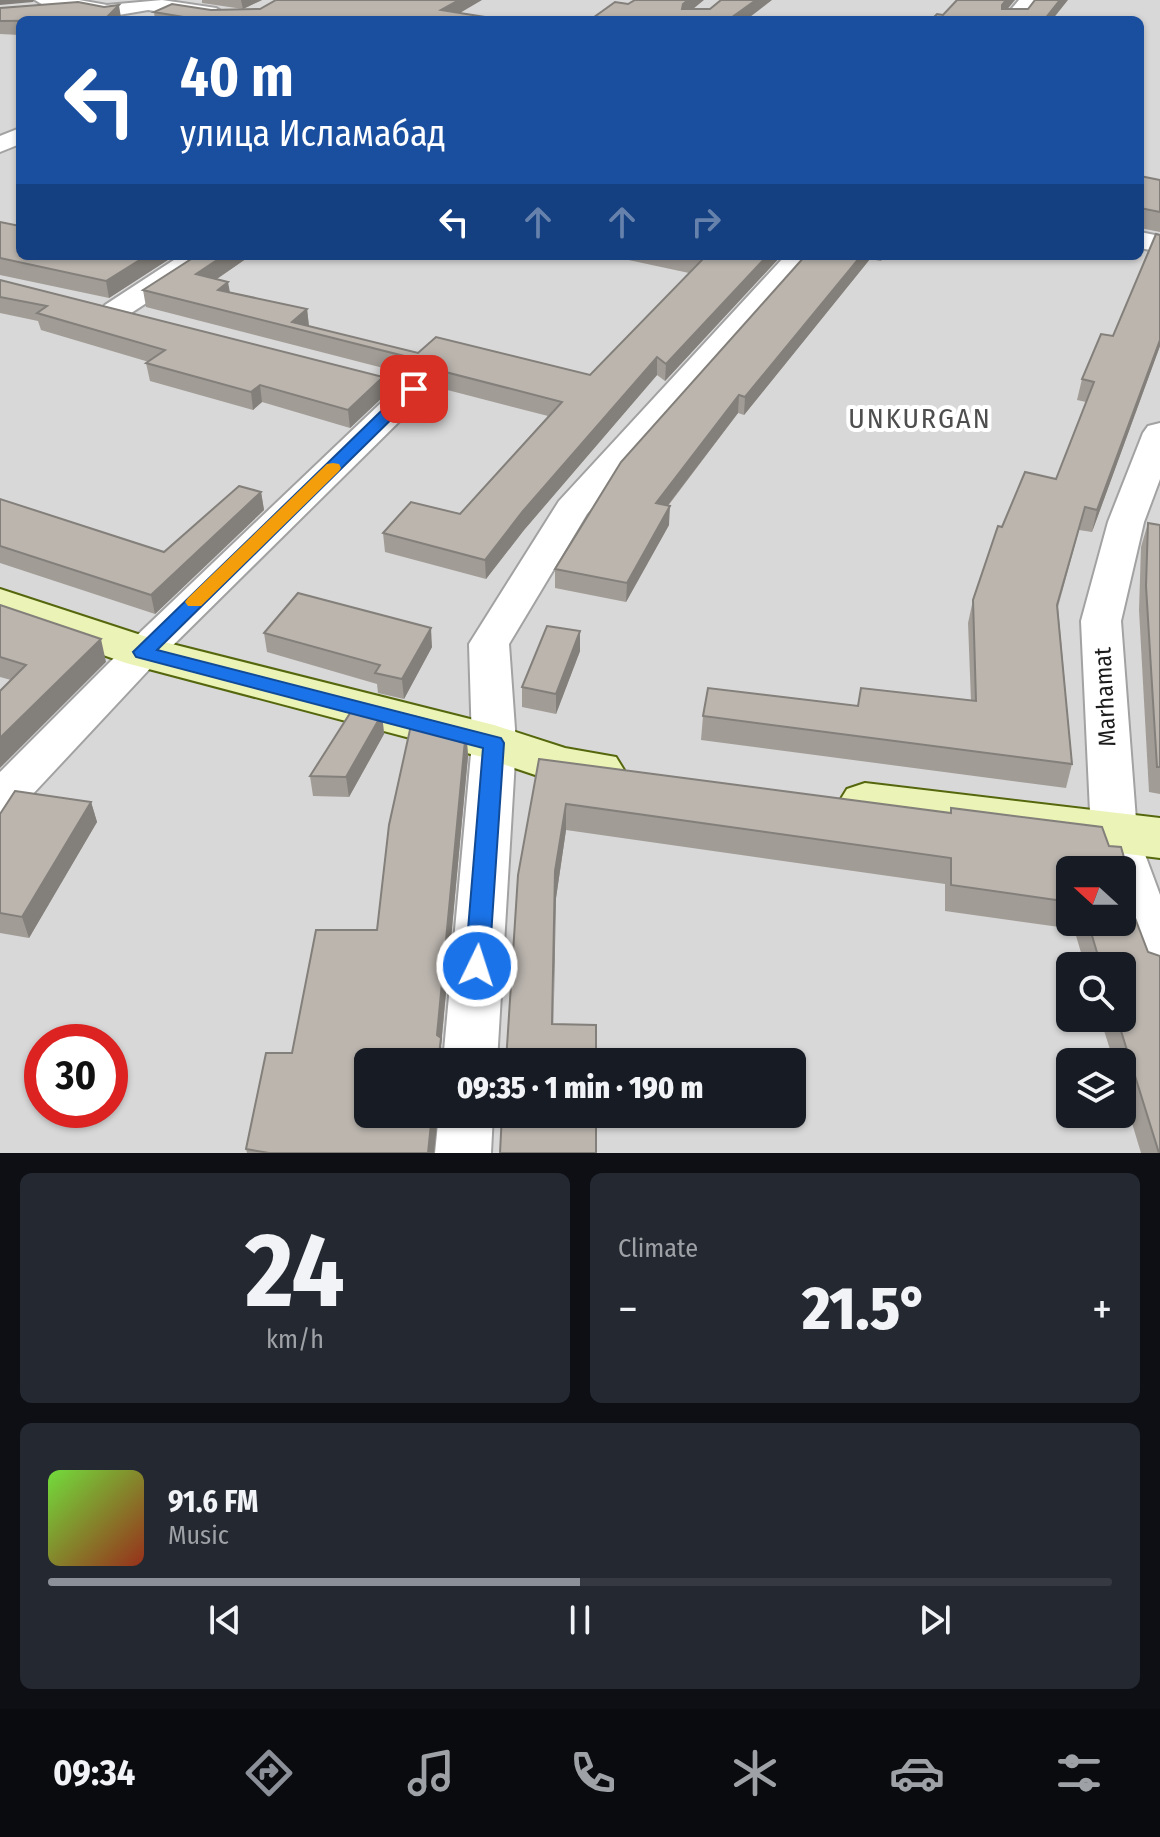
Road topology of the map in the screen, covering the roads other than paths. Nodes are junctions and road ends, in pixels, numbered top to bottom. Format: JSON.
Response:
{"nodes":[{"id":1,"x":45,"y":0,"type":"edge"},
{"id":2,"x":1030,"y":0,"type":"edge"},
{"id":3,"x":80,"y":8,"type":"junction"},
{"id":4,"x":26,"y":12,"type":"edge"},
{"id":5,"x":226,"y":16,"type":"edge"},
{"id":6,"x":1016,"y":16,"type":"edge"},
{"id":7,"x":191,"y":260,"type":"edge"},
{"id":8,"x":783,"y":260,"type":"edge"},
{"id":9,"x":160,"y":323,"type":"edge"},
{"id":10,"x":384,"y":381,"type":"edge"},
{"id":11,"x":1160,"y":433,"type":"edge"},
{"id":12,"x":0,"y":603,"type":"edge"},
{"id":13,"x":143,"y":652,"type":"junction"},
{"id":14,"x":494,"y":743,"type":"junction"},
{"id":15,"x":641,"y":775,"type":"edge"},
{"id":16,"x":814,"y":796,"type":"edge"},
{"id":17,"x":0,"y":800,"type":"edge"},
{"id":18,"x":1137,"y":836,"type":"edge"},
{"id":19,"x":1160,"y":963,"type":"edge"},
{"id":20,"x":471,"y":1048,"type":"edge"},
{"id":21,"x":465,"y":1128,"type":"edge"},
{"id":22,"x":463,"y":1153,"type":"edge"}],
"edges":[{"from":1,"to":3,"type":"street"},
{"from":2,"to":6,"type":"street"},
{"from":3,"to":4,"type":"street"},
{"from":3,"to":5,"type":"street"},
{"from":7,"to":9,"type":"street"},
{"from":8,"to":14,"type":"street"},
{"from":10,"to":13,"type":"street"},
{"from":11,"to":18,"type":"street","name":"Marhamat"},
{"from":12,"to":13,"type":"street"},
{"from":13,"to":14,"type":"street"},
{"from":13,"to":17,"type":"street"},
{"from":14,"to":15,"type":"street"},
{"from":14,"to":20,"type":"street"},
{"from":16,"to":18,"type":"street"},
{"from":18,"to":19,"type":"street","name":"Marhamat"},
{"from":21,"to":22,"type":"street"}]}
